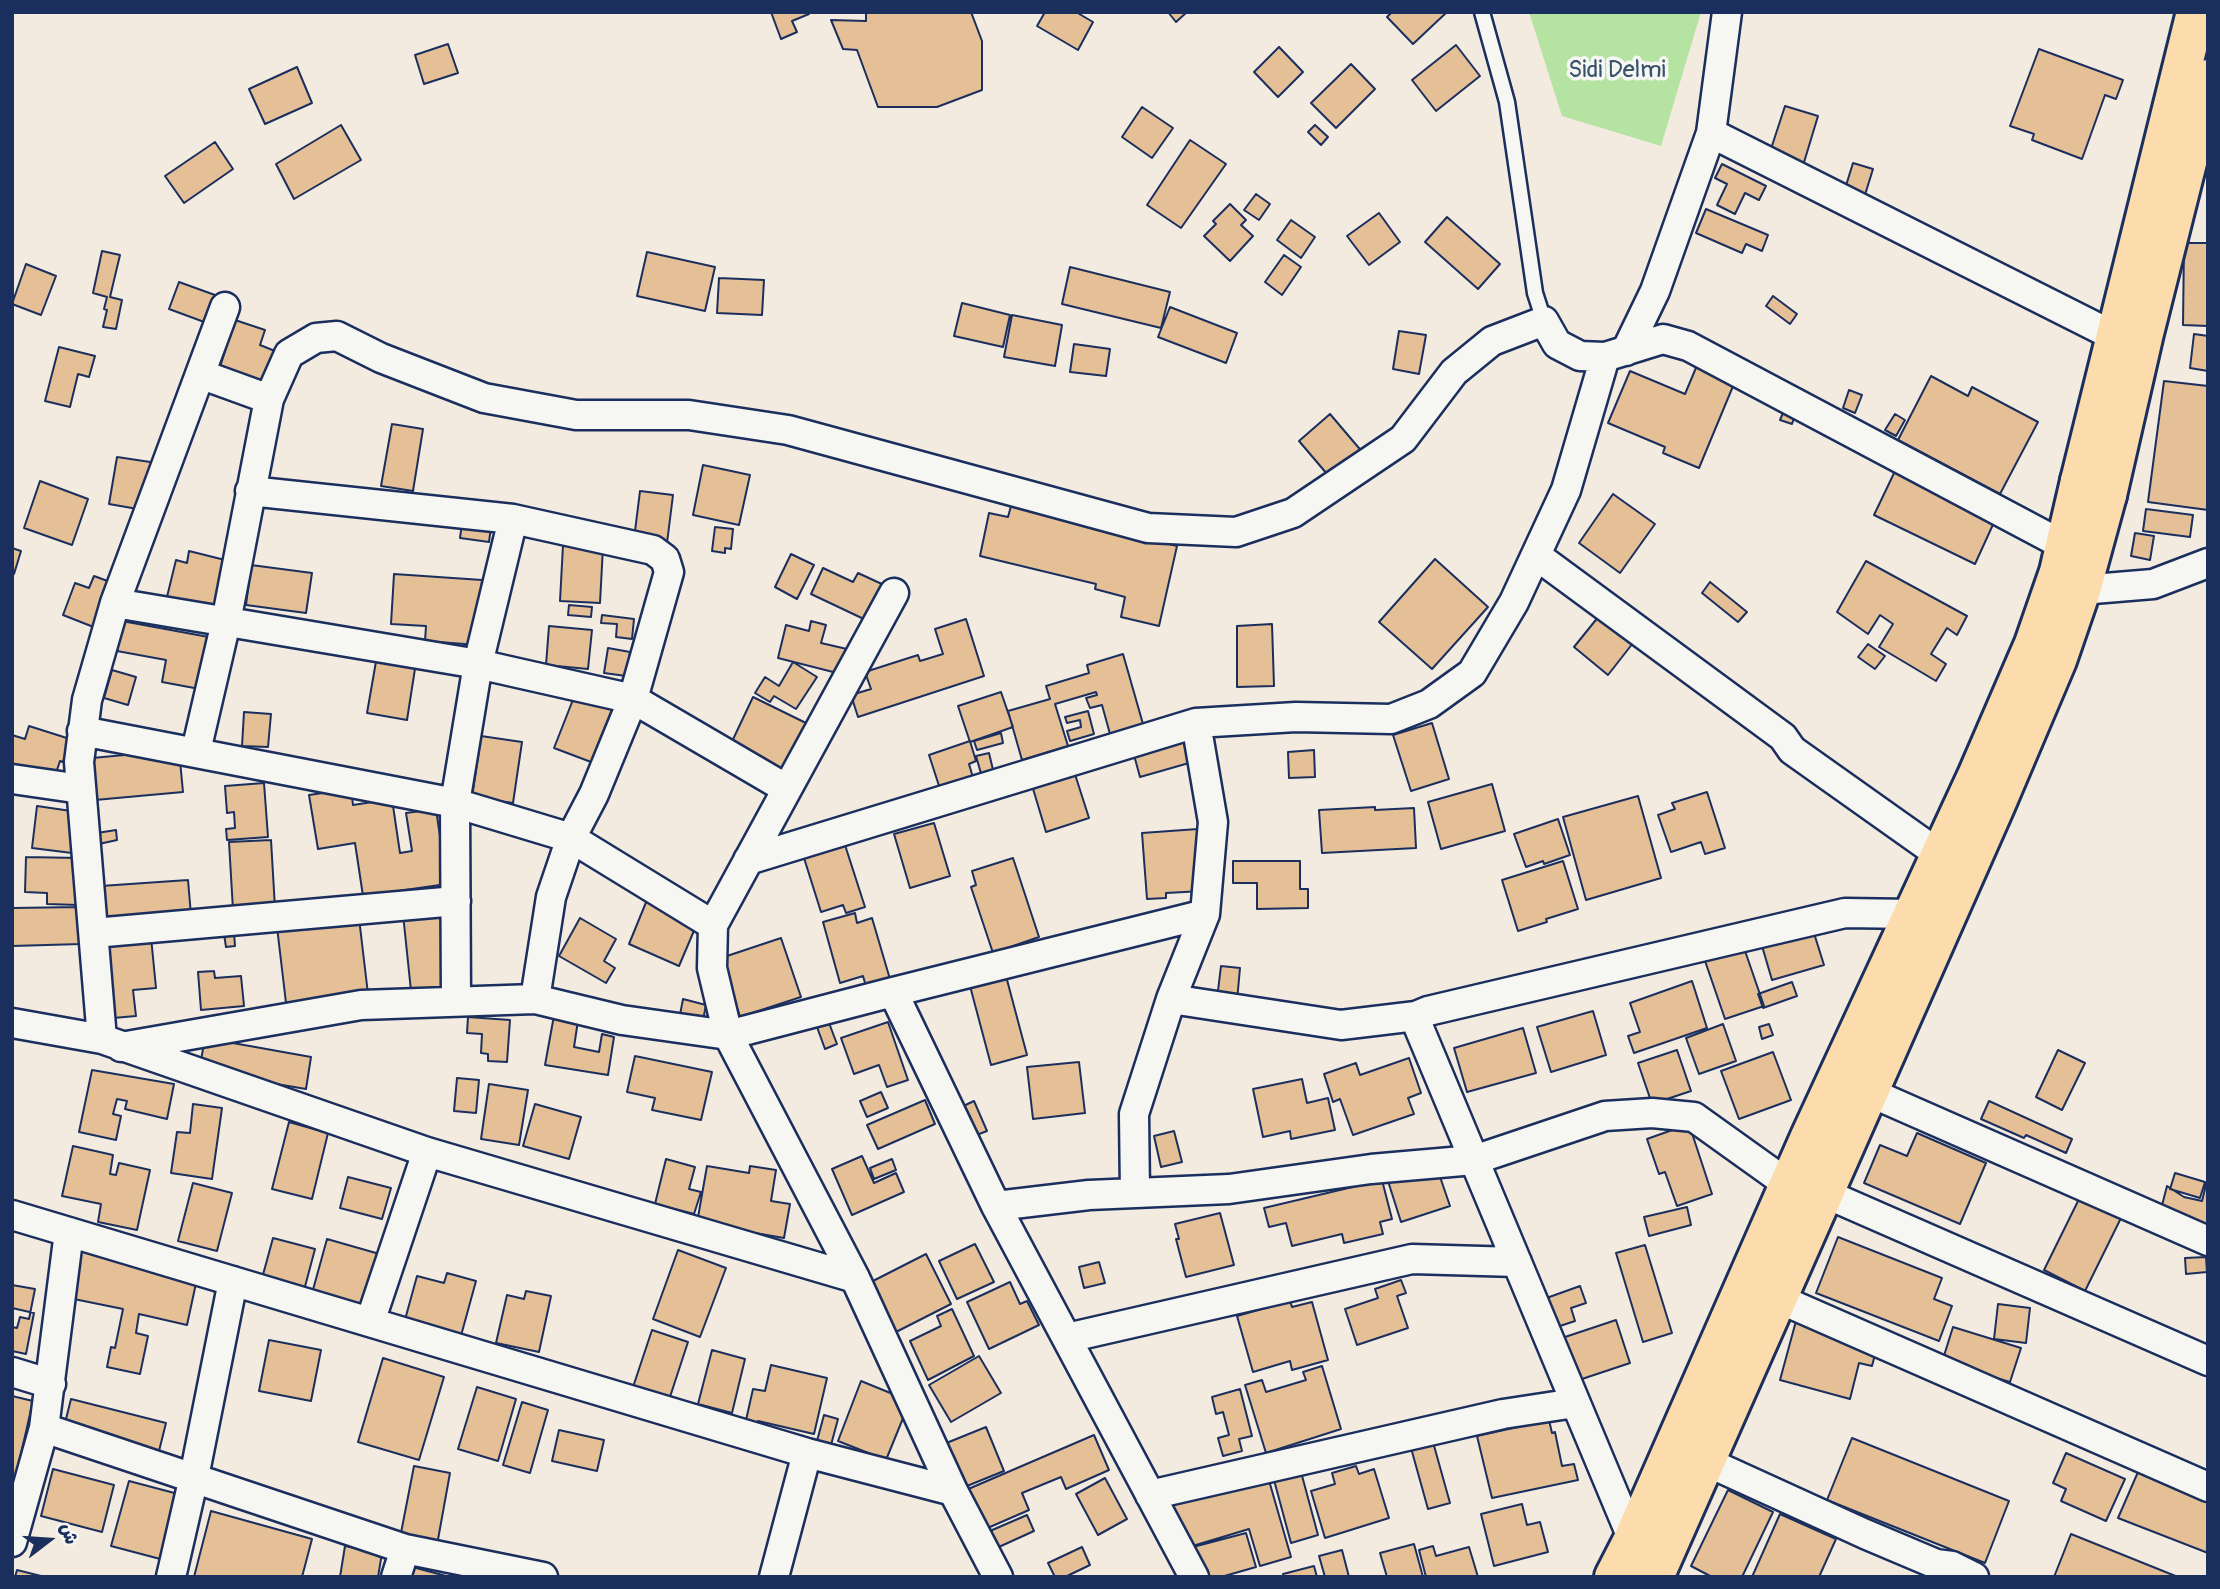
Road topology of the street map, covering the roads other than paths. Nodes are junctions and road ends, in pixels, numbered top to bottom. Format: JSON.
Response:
{"nodes":[{"id":1,"x":1482,"y":12,"type":"edge"},
{"id":2,"x":1727,"y":12,"type":"edge"},
{"id":3,"x":2196,"y":12,"type":"edge"},
{"id":4,"x":2208,"y":79,"type":"edge"},
{"id":5,"x":1711,"y":133,"type":"junction"},
{"id":6,"x":225,"y":307,"type":"dead end"},
{"id":7,"x":1544,"y":321,"type":"junction"},
{"id":8,"x":2116,"y":337,"type":"junction"},
{"id":9,"x":1616,"y":354,"type":"junction"},
{"id":10,"x":200,"y":374,"type":"junction"},
{"id":11,"x":269,"y":399,"type":"junction"},
{"id":12,"x":2094,"y":488,"type":"junction"},
{"id":13,"x":250,"y":491,"type":"junction"},
{"id":14,"x":513,"y":519,"type":"junction"},
{"id":15,"x":2065,"y":547,"type":"junction"},
{"id":16,"x":1536,"y":556,"type":"junction"},
{"id":17,"x":2208,"y":563,"type":"edge"},
{"id":18,"x":2081,"y":590,"type":"junction"},
{"id":19,"x":894,"y":593,"type":"dead end"},
{"id":20,"x":115,"y":603,"type":"junction"},
{"id":21,"x":226,"y":622,"type":"junction"},
{"id":22,"x":478,"y":664,"type":"junction"},
{"id":23,"x":633,"y":699,"type":"junction"},
{"id":24,"x":1196,"y":723,"type":"junction"},
{"id":25,"x":82,"y":731,"type":"junction"},
{"id":26,"x":197,"y":751,"type":"junction"},
{"id":27,"x":12,"y":779,"type":"edge"},
{"id":28,"x":81,"y":789,"type":"junction"},
{"id":29,"x":787,"y":789,"type":"junction"},
{"id":30,"x":456,"y":803,"type":"junction"},
{"id":31,"x":571,"y":838,"type":"junction"},
{"id":32,"x":1940,"y":855,"type":"junction"},
{"id":33,"x":748,"y":860,"type":"junction"},
{"id":34,"x":456,"y":901,"type":"junction"},
{"id":35,"x":1205,"y":914,"type":"junction"},
{"id":36,"x":1913,"y":914,"type":"junction"},
{"id":37,"x":713,"y":925,"type":"junction"},
{"id":38,"x":94,"y":933,"type":"junction"},
{"id":39,"x":893,"y":992,"type":"junction"},
{"id":40,"x":535,"y":999,"type":"junction"},
{"id":41,"x":1171,"y":999,"type":"junction"},
{"id":42,"x":456,"y":1002,"type":"junction"},
{"id":43,"x":1416,"y":1016,"type":"junction"},
{"id":44,"x":12,"y":1023,"type":"edge"},
{"id":45,"x":728,"y":1035,"type":"junction"},
{"id":46,"x":111,"y":1043,"type":"junction"},
{"id":47,"x":1868,"y":1092,"type":"junction"},
{"id":48,"x":427,"y":1152,"type":"junction"},
{"id":49,"x":1474,"y":1160,"type":"junction"},
{"id":50,"x":1806,"y":1189,"type":"junction"},
{"id":51,"x":1135,"y":1193,"type":"junction"},
{"id":52,"x":996,"y":1206,"type":"junction"},
{"id":53,"x":12,"y":1215,"type":"edge"},
{"id":54,"x":69,"y":1232,"type":"junction"},
{"id":55,"x":2208,"y":1241,"type":"edge"},
{"id":56,"x":1517,"y":1262,"type":"junction"},
{"id":57,"x":855,"y":1278,"type":"junction"},
{"id":58,"x":233,"y":1281,"type":"junction"},
{"id":59,"x":1777,"y":1298,"type":"junction"},
{"id":60,"x":370,"y":1322,"type":"junction"},
{"id":61,"x":1067,"y":1338,"type":"junction"},
{"id":62,"x":2208,"y":1361,"type":"edge"},
{"id":63,"x":12,"y":1372,"type":"edge"},
{"id":64,"x":51,"y":1384,"type":"junction"},
{"id":65,"x":1575,"y":1403,"type":"junction"},
{"id":66,"x":44,"y":1428,"type":"junction"},
{"id":67,"x":807,"y":1453,"type":"junction"},
{"id":68,"x":1705,"y":1461,"type":"junction"},
{"id":69,"x":194,"y":1477,"type":"junction"},
{"id":70,"x":2208,"y":1487,"type":"edge"},
{"id":71,"x":953,"y":1491,"type":"junction"},
{"id":72,"x":1150,"y":1495,"type":"junction"},
{"id":73,"x":1633,"y":1540,"type":"junction"},
{"id":74,"x":12,"y":1542,"type":"edge"},
{"id":75,"x":405,"y":1549,"type":"junction"},
{"id":76,"x":1661,"y":1574,"type":"edge"},
{"id":77,"x":170,"y":1577,"type":"edge"},
{"id":78,"x":396,"y":1577,"type":"edge"},
{"id":79,"x":543,"y":1577,"type":"edge"},
{"id":80,"x":774,"y":1577,"type":"edge"},
{"id":81,"x":998,"y":1577,"type":"edge"},
{"id":82,"x":1194,"y":1577,"type":"edge"},
{"id":83,"x":1614,"y":1577,"type":"edge"},
{"id":84,"x":1974,"y":1577,"type":"edge"}],
"edges":[{"from":1,"to":7,"type":"lane"},
{"from":2,"to":5,"type":"street"},
{"from":3,"to":8,"type":"main road"},
{"from":4,"to":12,"type":"main road"},
{"from":5,"to":8,"type":"street"},
{"from":5,"to":9,"type":"street"},
{"from":6,"to":10,"type":"street"},
{"from":7,"to":9,"type":"street"},
{"from":7,"to":11,"type":"street"},
{"from":8,"to":12,"type":"main road"},
{"from":9,"to":15,"type":"street"},
{"from":9,"to":16,"type":"street"},
{"from":10,"to":11,"type":"street"},
{"from":10,"to":20,"type":"street"},
{"from":11,"to":13,"type":"street"},
{"from":12,"to":15,"type":"main road"},
{"from":12,"to":18,"type":"main road"},
{"from":13,"to":14,"type":"street"},
{"from":13,"to":21,"type":"street"},
{"from":14,"to":22,"type":"street"},
{"from":14,"to":23,"type":"street"},
{"from":15,"to":32,"type":"main road"},
{"from":16,"to":24,"type":"street"},
{"from":16,"to":32,"type":"street"},
{"from":17,"to":18,"type":"street"},
{"from":18,"to":47,"type":"main road"},
{"from":19,"to":29,"type":"street"},
{"from":20,"to":21,"type":"street"},
{"from":20,"to":25,"type":"street"},
{"from":21,"to":22,"type":"street"},
{"from":21,"to":26,"type":"street"},
{"from":22,"to":23,"type":"street"},
{"from":22,"to":30,"type":"street"},
{"from":23,"to":29,"type":"street"},
{"from":23,"to":31,"type":"street"},
{"from":24,"to":33,"type":"street"},
{"from":24,"to":35,"type":"street"},
{"from":25,"to":26,"type":"street"},
{"from":25,"to":28,"type":"street"},
{"from":26,"to":30,"type":"street"},
{"from":27,"to":28,"type":"street"},
{"from":28,"to":38,"type":"street"},
{"from":29,"to":33,"type":"street"},
{"from":30,"to":31,"type":"street"},
{"from":30,"to":34,"type":"street"},
{"from":31,"to":37,"type":"street"},
{"from":31,"to":40,"type":"street"},
{"from":32,"to":36,"type":"main road"},
{"from":33,"to":37,"type":"street"},
{"from":34,"to":38,"type":"street"},
{"from":34,"to":42,"type":"street"},
{"from":35,"to":39,"type":"street"},
{"from":35,"to":41,"type":"street"},
{"from":36,"to":43,"type":"street"},
{"from":36,"to":50,"type":"main road"},
{"from":37,"to":45,"type":"street"},
{"from":38,"to":46,"type":"street"},
{"from":39,"to":45,"type":"street"},
{"from":39,"to":52,"type":"street"},
{"from":40,"to":42,"type":"street"},
{"from":40,"to":45,"type":"street"},
{"from":41,"to":43,"type":"street"},
{"from":41,"to":51,"type":"street"},
{"from":42,"to":46,"type":"street"},
{"from":43,"to":49,"type":"street"},
{"from":44,"to":46,"type":"street"},
{"from":45,"to":57,"type":"street"},
{"from":46,"to":48,"type":"street"},
{"from":47,"to":50,"type":"main road"},
{"from":47,"to":55,"type":"street"},
{"from":48,"to":57,"type":"street"},
{"from":48,"to":60,"type":"street"},
{"from":49,"to":50,"type":"street"},
{"from":49,"to":51,"type":"street"},
{"from":49,"to":56,"type":"street"},
{"from":50,"to":59,"type":"main road"},
{"from":50,"to":62,"type":"street"},
{"from":50,"to":73,"type":"main road"},
{"from":51,"to":52,"type":"street"},
{"from":52,"to":61,"type":"street"},
{"from":53,"to":54,"type":"street"},
{"from":54,"to":58,"type":"street"},
{"from":54,"to":64,"type":"street"},
{"from":56,"to":61,"type":"street"},
{"from":56,"to":65,"type":"street"},
{"from":57,"to":71,"type":"street"},
{"from":58,"to":60,"type":"street"},
{"from":58,"to":69,"type":"street"},
{"from":59,"to":68,"type":"main road"},
{"from":59,"to":70,"type":"street"},
{"from":60,"to":67,"type":"street"},
{"from":61,"to":72,"type":"street"},
{"from":63,"to":64,"type":"street"},
{"from":64,"to":66,"type":"street"},
{"from":65,"to":72,"type":"street"},
{"from":65,"to":73,"type":"street"},
{"from":66,"to":69,"type":"street"},
{"from":66,"to":74,"type":"street"},
{"from":67,"to":71,"type":"street"},
{"from":67,"to":80,"type":"street"},
{"from":68,"to":76,"type":"main road"},
{"from":68,"to":84,"type":"street"},
{"from":69,"to":75,"type":"street"},
{"from":69,"to":77,"type":"street"},
{"from":71,"to":81,"type":"street"},
{"from":72,"to":82,"type":"street"},
{"from":73,"to":76,"type":"street"},
{"from":73,"to":83,"type":"main road"},
{"from":75,"to":78,"type":"street"},
{"from":75,"to":79,"type":"street"}]}
